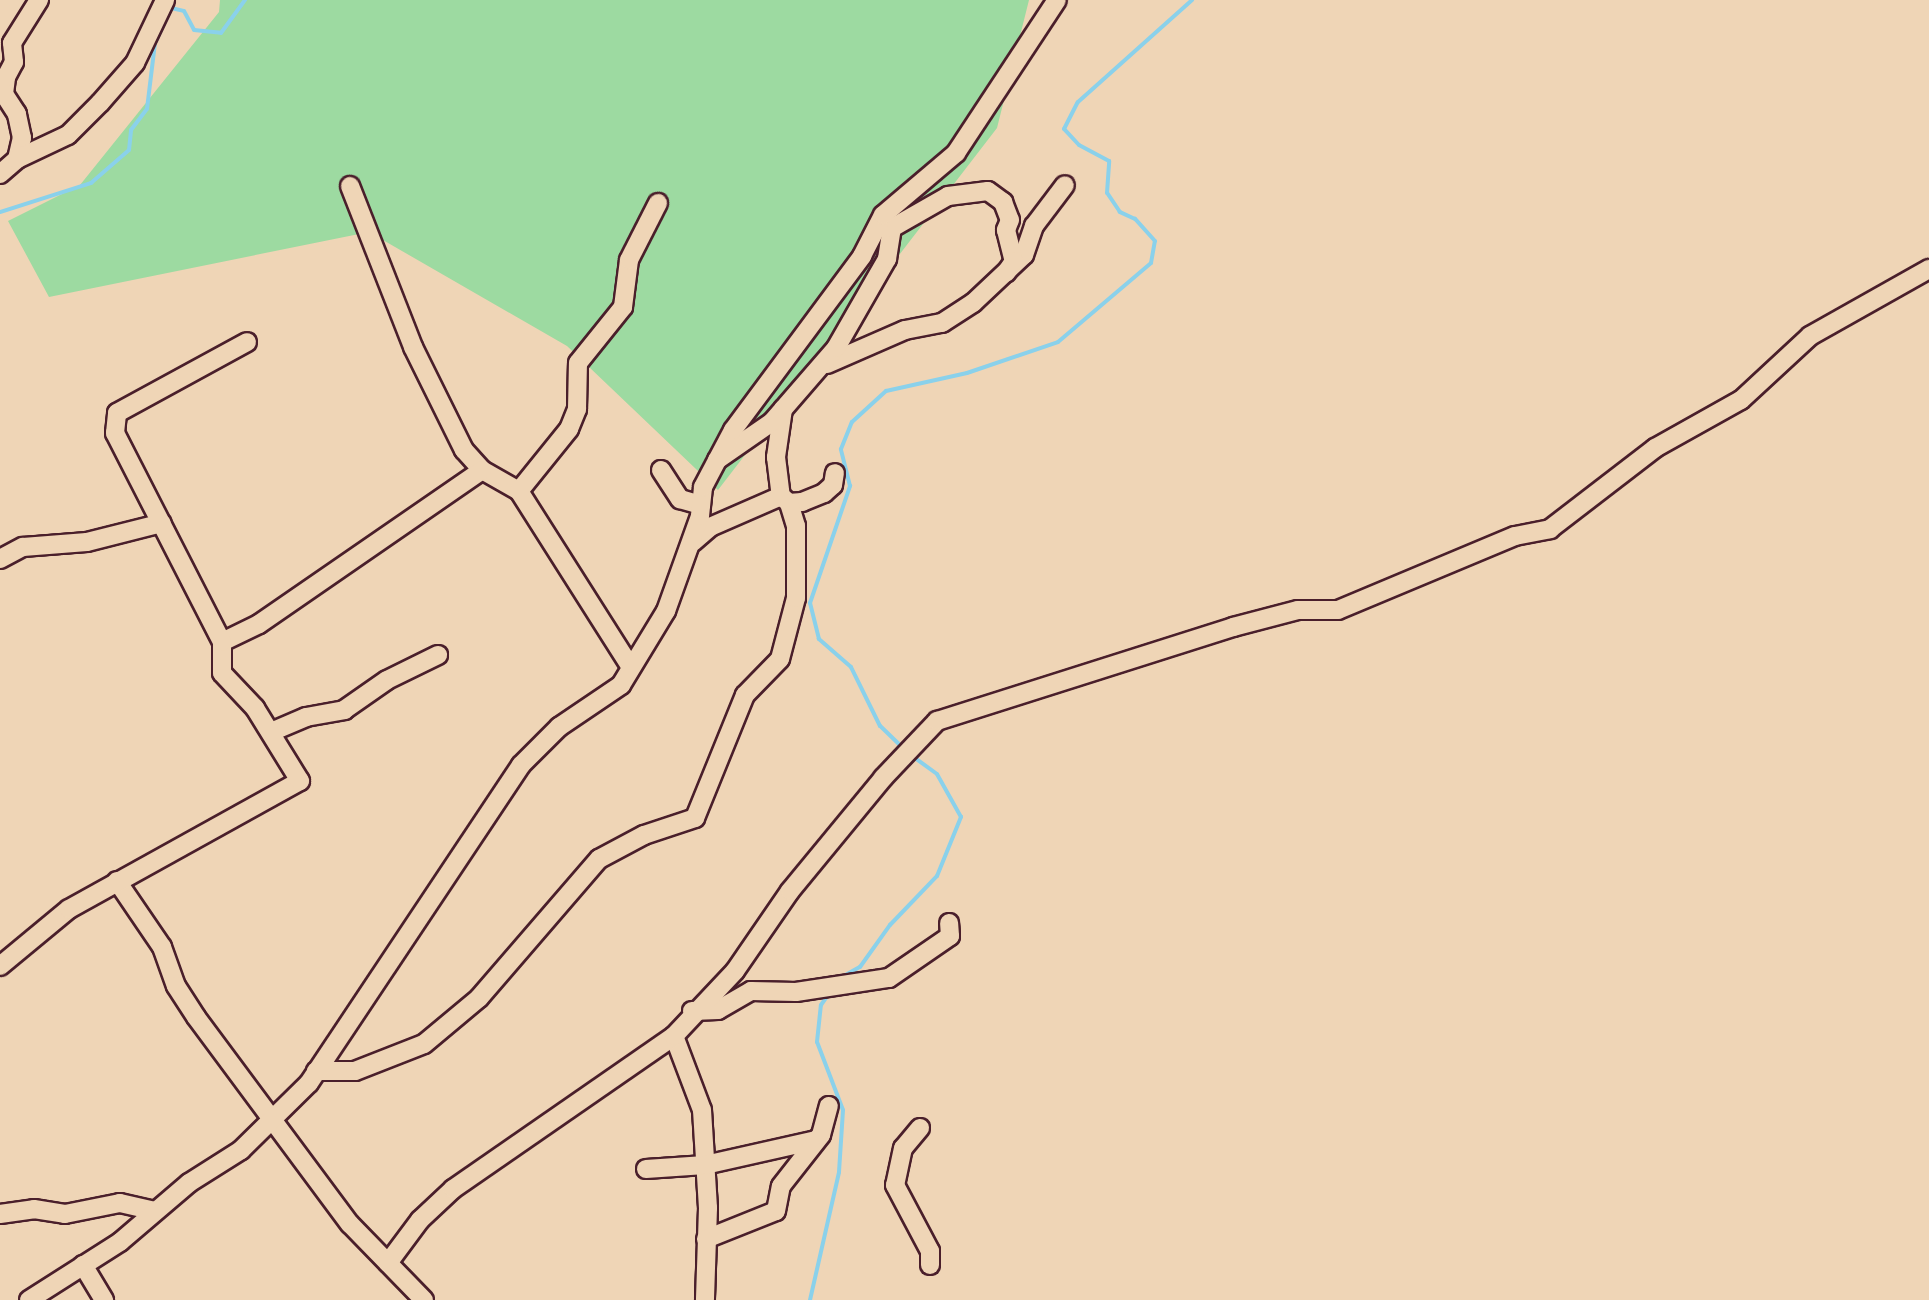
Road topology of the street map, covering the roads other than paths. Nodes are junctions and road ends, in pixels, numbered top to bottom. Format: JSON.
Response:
{"nodes":[{"id":1,"x":39,"y":0,"type":"edge"},
{"id":2,"x":165,"y":0,"type":"edge"},
{"id":3,"x":1057,"y":0,"type":"edge"},
{"id":4,"x":17,"y":159,"type":"junction"},
{"id":5,"x":936,"y":173,"type":"junction"},
{"id":6,"x":0,"y":174,"type":"edge"},
{"id":7,"x":1065,"y":185,"type":"dead end"},
{"id":8,"x":350,"y":186,"type":"dead end"},
{"id":9,"x":658,"y":203,"type":"dead end"},
{"id":10,"x":892,"y":228,"type":"junction"},
{"id":11,"x":862,"y":256,"type":"junction"},
{"id":12,"x":1929,"y":269,"type":"edge"},
{"id":13,"x":1006,"y":273,"type":"junction"},
{"id":14,"x":247,"y":342,"type":"dead end"},
{"id":15,"x":817,"y":369,"type":"junction"},
{"id":16,"x":783,"y":407,"type":"junction"},
{"id":17,"x":717,"y":460,"type":"junction"},
{"id":18,"x":482,"y":470,"type":"junction"},
{"id":19,"x":661,"y":470,"type":"dead end"},
{"id":20,"x":835,"y":473,"type":"dead end"},
{"id":21,"x":519,"y":491,"type":"junction"},
{"id":22,"x":785,"y":500,"type":"junction"},
{"id":23,"x":701,"y":505,"type":"junction"},
{"id":24,"x":162,"y":523,"type":"junction"},
{"id":25,"x":691,"y":544,"type":"junction"},
{"id":26,"x":0,"y":559,"type":"edge"},
{"id":27,"x":222,"y":642,"type":"junction"},
{"id":28,"x":438,"y":655,"type":"dead end"},
{"id":29,"x":630,"y":666,"type":"junction"},
{"id":30,"x":271,"y":732,"type":"junction"},
{"id":31,"x":117,"y":881,"type":"junction"},
{"id":32,"x":949,"y":923,"type":"dead end"},
{"id":33,"x":0,"y":966,"type":"edge"},
{"id":34,"x":692,"y":1011,"type":"junction"},
{"id":35,"x":674,"y":1036,"type":"junction"},
{"id":36,"x":316,"y":1071,"type":"junction"},
{"id":37,"x":829,"y":1106,"type":"dead end"},
{"id":38,"x":275,"y":1119,"type":"junction"},
{"id":39,"x":920,"y":1128,"type":"dead end"},
{"id":40,"x":816,"y":1140,"type":"junction"},
{"id":41,"x":705,"y":1165,"type":"junction"},
{"id":42,"x":646,"y":1169,"type":"dead end"},
{"id":43,"x":155,"y":1211,"type":"junction"},
{"id":44,"x":0,"y":1214,"type":"edge"},
{"id":45,"x":706,"y":1239,"type":"junction"},
{"id":46,"x":388,"y":1263,"type":"junction"},
{"id":47,"x":83,"y":1265,"type":"junction"},
{"id":48,"x":930,"y":1265,"type":"dead end"},
{"id":49,"x":29,"y":1300,"type":"edge"},
{"id":50,"x":104,"y":1300,"type":"edge"},
{"id":51,"x":424,"y":1300,"type":"edge"},
{"id":52,"x":705,"y":1300,"type":"edge"}],
"edges":[{"from":1,"to":4,"type":"street"},
{"from":2,"to":4,"type":"street"},
{"from":3,"to":5,"type":"street"},
{"from":4,"to":6,"type":"street"},
{"from":5,"to":10,"type":"street"},
{"from":5,"to":11,"type":"street"},
{"from":7,"to":13,"type":"street"},
{"from":8,"to":18,"type":"street"},
{"from":9,"to":21,"type":"street"},
{"from":10,"to":11,"type":"street"},
{"from":10,"to":13,"type":"street"},
{"from":10,"to":15,"type":"street"},
{"from":11,"to":17,"type":"street"},
{"from":12,"to":34,"type":"street"},
{"from":13,"to":15,"type":"street"},
{"from":14,"to":24,"type":"street"},
{"from":15,"to":16,"type":"street"},
{"from":16,"to":17,"type":"street"},
{"from":16,"to":22,"type":"street"},
{"from":17,"to":23,"type":"street"},
{"from":18,"to":21,"type":"street"},
{"from":18,"to":27,"type":"street"},
{"from":19,"to":23,"type":"street"},
{"from":20,"to":22,"type":"street"},
{"from":21,"to":29,"type":"street"},
{"from":22,"to":25,"type":"street"},
{"from":22,"to":36,"type":"street"},
{"from":23,"to":25,"type":"street"},
{"from":24,"to":26,"type":"street"},
{"from":24,"to":27,"type":"street"},
{"from":25,"to":29,"type":"street"},
{"from":27,"to":30,"type":"street"},
{"from":28,"to":30,"type":"street"},
{"from":29,"to":36,"type":"street"},
{"from":30,"to":31,"type":"street"},
{"from":31,"to":33,"type":"street"},
{"from":31,"to":38,"type":"street"},
{"from":32,"to":34,"type":"street"},
{"from":34,"to":35,"type":"street"},
{"from":35,"to":41,"type":"street"},
{"from":35,"to":46,"type":"street"},
{"from":36,"to":38,"type":"street"},
{"from":37,"to":40,"type":"street"},
{"from":38,"to":43,"type":"street"},
{"from":38,"to":46,"type":"street"},
{"from":39,"to":48,"type":"street"},
{"from":40,"to":41,"type":"street"},
{"from":40,"to":45,"type":"street"},
{"from":41,"to":42,"type":"street"},
{"from":41,"to":45,"type":"street"},
{"from":43,"to":44,"type":"street"},
{"from":43,"to":47,"type":"street"},
{"from":45,"to":52,"type":"street"},
{"from":46,"to":51,"type":"street"},
{"from":47,"to":49,"type":"street"},
{"from":47,"to":50,"type":"street"}]}
